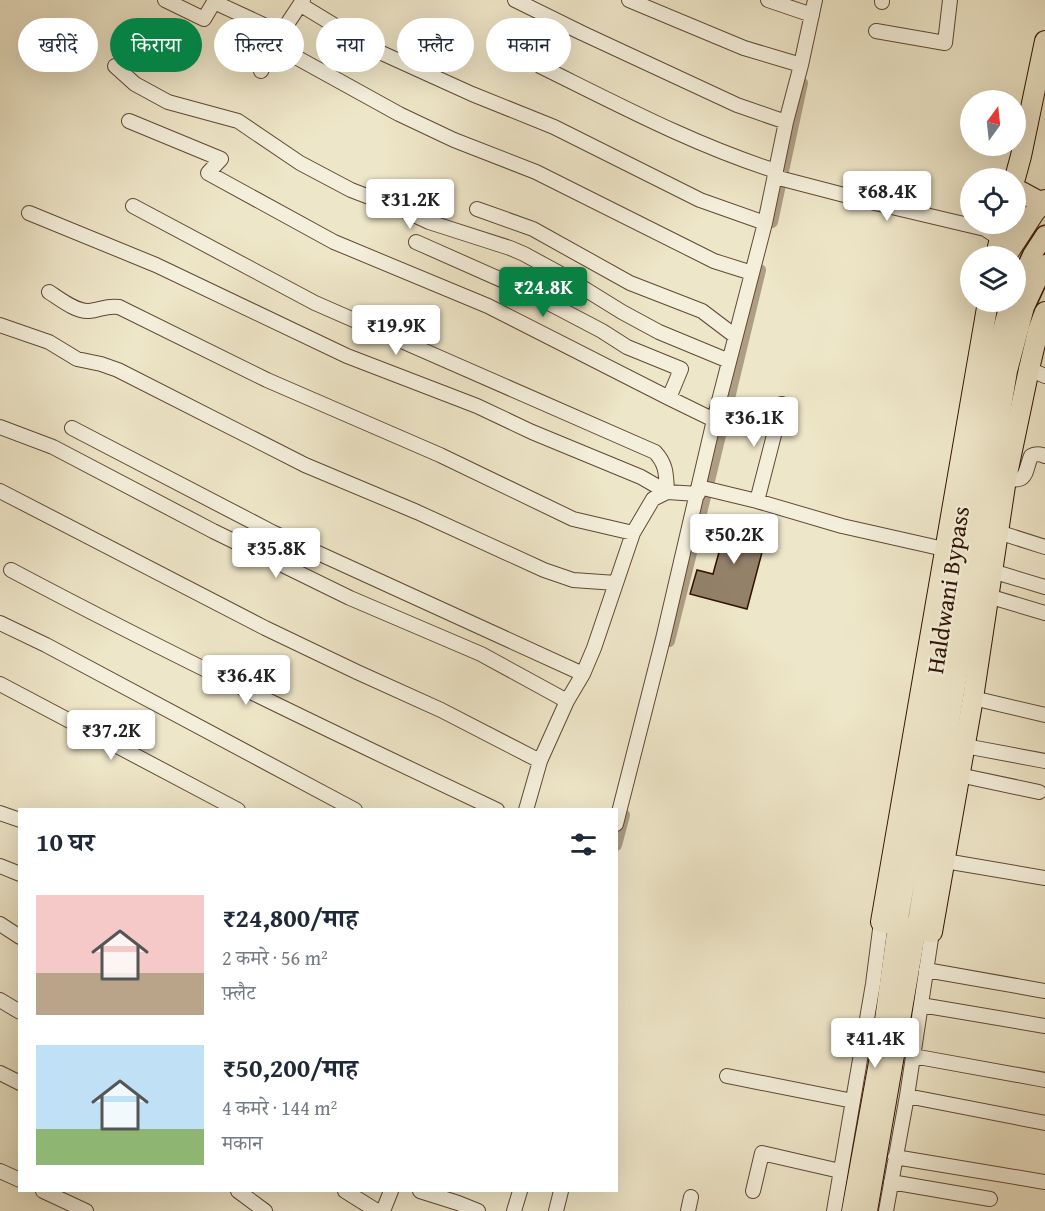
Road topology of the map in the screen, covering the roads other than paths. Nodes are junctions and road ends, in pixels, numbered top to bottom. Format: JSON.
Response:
{"nodes":[{"id":1,"x":165,"y":0,"type":"edge"},
{"id":2,"x":515,"y":0,"type":"edge"},
{"id":3,"x":629,"y":0,"type":"edge"},
{"id":4,"x":768,"y":0,"type":"edge"},
{"id":5,"x":815,"y":0,"type":"edge"},
{"id":6,"x":950,"y":0,"type":"edge"},
{"id":7,"x":214,"y":1,"type":"edge"},
{"id":8,"x":302,"y":2,"type":"edge"},
{"id":9,"x":812,"y":15,"type":"junction"},
{"id":10,"x":242,"y":18,"type":"edge"},
{"id":11,"x":291,"y":18,"type":"edge"},
{"id":12,"x":876,"y":31,"type":"dead end"},
{"id":13,"x":1045,"y":41,"type":"edge"},
{"id":14,"x":304,"y":56,"type":"edge"},
{"id":15,"x":801,"y":65,"type":"junction"},
{"id":16,"x":122,"y":72,"type":"edge"},
{"id":17,"x":552,"y":72,"type":"edge"},
{"id":18,"x":129,"y":121,"type":"dead end"},
{"id":19,"x":786,"y":122,"type":"junction"},
{"id":20,"x":1018,"y":168,"type":"edge"},
{"id":21,"x":779,"y":176,"type":"junction"},
{"id":22,"x":1026,"y":194,"type":"edge"},
{"id":23,"x":1043,"y":202,"type":"edge"},
{"id":24,"x":134,"y":206,"type":"dead end"},
{"id":25,"x":477,"y":209,"type":"dead end"},
{"id":26,"x":29,"y":213,"type":"dead end"},
{"id":27,"x":765,"y":223,"type":"junction"},
{"id":28,"x":1045,"y":235,"type":"edge"},
{"id":29,"x":416,"y":242,"type":"dead end"},
{"id":30,"x":1001,"y":244,"type":"edge"},
{"id":31,"x":1045,"y":264,"type":"edge"},
{"id":32,"x":1026,"y":268,"type":"edge"},
{"id":33,"x":752,"y":273,"type":"junction"},
{"id":34,"x":49,"y":292,"type":"dead end"},
{"id":35,"x":986,"y":312,"type":"edge"},
{"id":36,"x":1007,"y":312,"type":"edge"},
{"id":37,"x":1045,"y":312,"type":"edge"},
{"id":38,"x":0,"y":325,"type":"edge"},
{"id":39,"x":735,"y":336,"type":"junction"},
{"id":40,"x":729,"y":361,"type":"junction"},
{"id":41,"x":1037,"y":373,"type":"edge"},
{"id":42,"x":669,"y":398,"type":"junction"},
{"id":43,"x":782,"y":404,"type":"dead end"},
{"id":44,"x":714,"y":420,"type":"junction"},
{"id":45,"x":0,"y":427,"type":"edge"},
{"id":46,"x":72,"y":428,"type":"dead end"},
{"id":47,"x":1045,"y":456,"type":"edge"},
{"id":48,"x":1006,"y":478,"type":"junction"},
{"id":49,"x":703,"y":490,"type":"junction"},
{"id":50,"x":0,"y":491,"type":"edge"},
{"id":51,"x":667,"y":492,"type":"junction"},
{"id":52,"x":757,"y":501,"type":"junction"},
{"id":53,"x":998,"y":532,"type":"junction"},
{"id":54,"x":633,"y":533,"type":"junction"},
{"id":55,"x":1045,"y":547,"type":"edge"},
{"id":56,"x":944,"y":549,"type":"junction"},
{"id":57,"x":12,"y":570,"type":"dead end"},
{"id":58,"x":992,"y":571,"type":"junction"},
{"id":59,"x":616,"y":583,"type":"junction"},
{"id":60,"x":1045,"y":587,"type":"edge"},
{"id":61,"x":988,"y":596,"type":"junction"},
{"id":62,"x":1045,"y":613,"type":"edge"},
{"id":63,"x":0,"y":622,"type":"edge"},
{"id":64,"x":584,"y":674,"type":"junction"},
{"id":65,"x":0,"y":684,"type":"edge"},
{"id":66,"x":973,"y":699,"type":"junction"},
{"id":67,"x":567,"y":701,"type":"junction"},
{"id":68,"x":1045,"y":715,"type":"edge"},
{"id":69,"x":965,"y":746,"type":"junction"},
{"id":70,"x":540,"y":761,"type":"junction"},
{"id":71,"x":1045,"y":761,"type":"edge"},
{"id":72,"x":959,"y":775,"type":"junction"},
{"id":73,"x":1039,"y":792,"type":"dead end"},
{"id":74,"x":234,"y":808,"type":"edge"},
{"id":75,"x":351,"y":808,"type":"edge"},
{"id":76,"x":493,"y":808,"type":"edge"},
{"id":77,"x":527,"y":808,"type":"edge"},
{"id":78,"x":0,"y":813,"type":"edge"},
{"id":79,"x":618,"y":816,"type":"edge"},
{"id":80,"x":18,"y":819,"type":"edge"},
{"id":81,"x":945,"y":861,"type":"junction"},
{"id":82,"x":0,"y":866,"type":"edge"},
{"id":83,"x":18,"y":873,"type":"edge"},
{"id":84,"x":1045,"y":879,"type":"edge"},
{"id":85,"x":0,"y":924,"type":"edge"},
{"id":86,"x":907,"y":927,"type":"junction"},
{"id":87,"x":18,"y":937,"type":"edge"},
{"id":88,"x":926,"y":970,"type":"junction"},
{"id":89,"x":1045,"y":991,"type":"edge"},
{"id":90,"x":0,"y":1000,"type":"edge"},
{"id":91,"x":921,"y":1005,"type":"junction"},
{"id":92,"x":18,"y":1011,"type":"edge"},
{"id":93,"x":1045,"y":1026,"type":"edge"},
{"id":94,"x":913,"y":1056,"type":"junction"},
{"id":95,"x":0,"y":1073,"type":"edge"},
{"id":96,"x":727,"y":1076,"type":"dead end"},
{"id":97,"x":1045,"y":1080,"type":"edge"},
{"id":98,"x":18,"y":1082,"type":"edge"},
{"id":99,"x":907,"y":1096,"type":"junction"},
{"id":100,"x":853,"y":1101,"type":"junction"},
{"id":101,"x":1045,"y":1123,"type":"edge"},
{"id":102,"x":895,"y":1157,"type":"junction"},
{"id":103,"x":840,"y":1171,"type":"junction"},
{"id":104,"x":0,"y":1172,"type":"edge"},
{"id":105,"x":18,"y":1179,"type":"edge"},
{"id":106,"x":891,"y":1182,"type":"junction"},
{"id":107,"x":1045,"y":1182,"type":"edge"},
{"id":108,"x":753,"y":1191,"type":"dead end"},
{"id":109,"x":45,"y":1192,"type":"edge"},
{"id":110,"x":239,"y":1192,"type":"edge"},
{"id":111,"x":347,"y":1192,"type":"edge"},
{"id":112,"x":391,"y":1192,"type":"edge"},
{"id":113,"x":423,"y":1192,"type":"edge"},
{"id":114,"x":519,"y":1192,"type":"edge"},
{"id":115,"x":561,"y":1192,"type":"edge"},
{"id":116,"x":990,"y":1199,"type":"dead end"},
{"id":117,"x":86,"y":1211,"type":"edge"},
{"id":118,"x":265,"y":1211,"type":"edge"},
{"id":119,"x":377,"y":1211,"type":"edge"},
{"id":120,"x":383,"y":1211,"type":"edge"},
{"id":121,"x":478,"y":1211,"type":"edge"},
{"id":122,"x":514,"y":1211,"type":"edge"},
{"id":123,"x":556,"y":1211,"type":"edge"},
{"id":124,"x":834,"y":1211,"type":"edge"},
{"id":125,"x":852,"y":1211,"type":"edge"},
{"id":126,"x":867,"y":1211,"type":"edge"},
{"id":127,"x":886,"y":1211,"type":"edge"}],
"edges":[{"from":1,"to":7,"type":"street"},
{"from":2,"to":19,"type":"street"},
{"from":3,"to":15,"type":"street"},
{"from":4,"to":9,"type":"street"},
{"from":5,"to":9,"type":"street"},
{"from":6,"to":12,"type":"street"},
{"from":7,"to":10,"type":"street"},
{"from":8,"to":11,"type":"street"},
{"from":8,"to":27,"type":"street"},
{"from":9,"to":15,"type":"street"},
{"from":13,"to":20,"type":"highway"},
{"from":14,"to":33,"type":"street"},
{"from":15,"to":19,"type":"street"},
{"from":16,"to":40,"type":"street"},
{"from":17,"to":21,"type":"street"},
{"from":18,"to":42,"type":"street"},
{"from":19,"to":21,"type":"street"},
{"from":21,"to":27,"type":"street"},
{"from":21,"to":30,"type":"street"},
{"from":22,"to":23,"type":"highway"},
{"from":23,"to":30,"type":"highway"},
{"from":24,"to":51,"type":"street"},
{"from":25,"to":39,"type":"street"},
{"from":26,"to":51,"type":"street"},
{"from":27,"to":33,"type":"street"},
{"from":28,"to":32,"type":"main road"},
{"from":29,"to":42,"type":"street"},
{"from":31,"to":86,"type":"main road","name":"Haldwani Bypass"},
{"from":33,"to":39,"type":"street"},
{"from":34,"to":54,"type":"street"},
{"from":35,"to":56,"type":"highway"},
{"from":36,"to":86,"type":"main road","name":"Haldwani Bypass"},
{"from":37,"to":41,"type":"highway"},
{"from":38,"to":59,"type":"street"},
{"from":39,"to":40,"type":"street"},
{"from":40,"to":44,"type":"street"},
{"from":41,"to":48,"type":"highway"},
{"from":42,"to":44,"type":"street"},
{"from":43,"to":52,"type":"street"},
{"from":44,"to":49,"type":"street"},
{"from":45,"to":67,"type":"street"},
{"from":46,"to":64,"type":"street"},
{"from":47,"to":48,"type":"street"},
{"from":48,"to":53,"type":"highway"},
{"from":49,"to":51,"type":"street"},
{"from":49,"to":52,"type":"street"},
{"from":49,"to":79,"type":"street"},
{"from":50,"to":70,"type":"street"},
{"from":51,"to":54,"type":"street"},
{"from":52,"to":56,"type":"street"},
{"from":53,"to":55,"type":"street"},
{"from":53,"to":58,"type":"highway"},
{"from":54,"to":59,"type":"street"},
{"from":56,"to":86,"type":"highway"},
{"from":57,"to":76,"type":"street"},
{"from":58,"to":60,"type":"street"},
{"from":58,"to":61,"type":"highway"},
{"from":59,"to":64,"type":"street"},
{"from":61,"to":62,"type":"street"},
{"from":61,"to":66,"type":"highway"},
{"from":63,"to":75,"type":"street"},
{"from":64,"to":67,"type":"street"},
{"from":65,"to":74,"type":"street"},
{"from":66,"to":68,"type":"street"},
{"from":66,"to":69,"type":"highway"},
{"from":67,"to":70,"type":"street"},
{"from":69,"to":71,"type":"street"},
{"from":69,"to":72,"type":"highway"},
{"from":70,"to":77,"type":"street"},
{"from":72,"to":73,"type":"street"},
{"from":72,"to":81,"type":"highway"},
{"from":78,"to":80,"type":"street"},
{"from":81,"to":84,"type":"street"},
{"from":81,"to":86,"type":"highway"},
{"from":82,"to":83,"type":"street"},
{"from":85,"to":87,"type":"street"},
{"from":86,"to":88,"type":"street"},
{"from":86,"to":100,"type":"street"},
{"from":86,"to":125,"type":"highway"},
{"from":86,"to":126,"type":"highway"},
{"from":88,"to":89,"type":"street"},
{"from":88,"to":91,"type":"street"},
{"from":90,"to":92,"type":"street"},
{"from":91,"to":93,"type":"street"},
{"from":91,"to":94,"type":"street"},
{"from":94,"to":97,"type":"street"},
{"from":94,"to":99,"type":"street"},
{"from":95,"to":98,"type":"street"},
{"from":96,"to":100,"type":"street"},
{"from":99,"to":101,"type":"street"},
{"from":99,"to":102,"type":"street"},
{"from":100,"to":103,"type":"street"},
{"from":102,"to":106,"type":"street"},
{"from":102,"to":107,"type":"street"},
{"from":103,"to":108,"type":"street"},
{"from":103,"to":124,"type":"street"},
{"from":104,"to":105,"type":"street"},
{"from":106,"to":116,"type":"street"},
{"from":106,"to":127,"type":"street"},
{"from":109,"to":117,"type":"street"},
{"from":110,"to":118,"type":"street"},
{"from":111,"to":119,"type":"street"},
{"from":112,"to":120,"type":"street"},
{"from":113,"to":121,"type":"street"},
{"from":114,"to":122,"type":"street"},
{"from":115,"to":123,"type":"street"}]}
